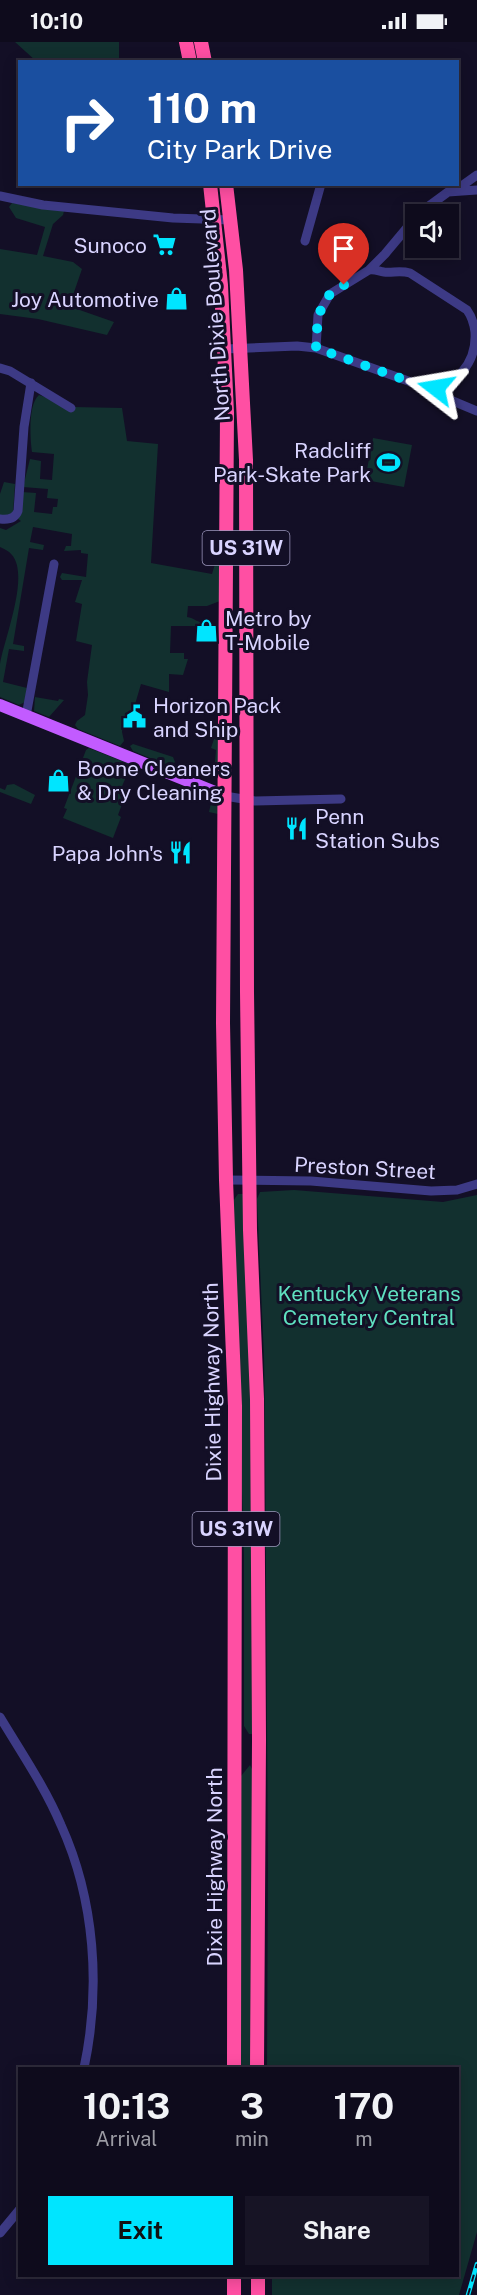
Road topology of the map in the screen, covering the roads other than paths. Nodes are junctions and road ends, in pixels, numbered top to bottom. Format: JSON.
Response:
{"nodes":[{"id":1,"x":186,"y":42,"type":"edge"},
{"id":2,"x":201,"y":42,"type":"edge"},
{"id":3,"x":190,"y":60,"type":"edge"},
{"id":4,"x":205,"y":60,"type":"edge"},
{"id":5,"x":477,"y":175,"type":"edge"},
{"id":6,"x":210,"y":186,"type":"edge"},
{"id":7,"x":226,"y":186,"type":"edge"},
{"id":8,"x":320,"y":186,"type":"edge"},
{"id":9,"x":456,"y":190,"type":"junction"},
{"id":10,"x":477,"y":190,"type":"edge"},
{"id":11,"x":0,"y":196,"type":"edge"},
{"id":12,"x":431,"y":204,"type":"edge"},
{"id":13,"x":214,"y":220,"type":"junction"},
{"id":14,"x":231,"y":220,"type":"junction"},
{"id":15,"x":405,"y":230,"type":"edge"},
{"id":16,"x":305,"y":241,"type":"dead end"},
{"id":17,"x":369,"y":270,"type":"junction"},
{"id":18,"x":241,"y":348,"type":"junction"},
{"id":19,"x":316,"y":348,"type":"junction"},
{"id":20,"x":225,"y":349,"type":"junction"},
{"id":21,"x":0,"y":368,"type":"edge"},
{"id":22,"x":31,"y":383,"type":"junction"},
{"id":23,"x":428,"y":387,"type":"junction"},
{"id":24,"x":71,"y":408,"type":"dead end"},
{"id":25,"x":477,"y":411,"type":"edge"},
{"id":26,"x":0,"y":519,"type":"edge"},
{"id":27,"x":54,"y":564,"type":"dead end"},
{"id":28,"x":0,"y":705,"type":"edge"},
{"id":29,"x":26,"y":716,"type":"junction"},
{"id":30,"x":225,"y":796,"type":"junction"},
{"id":31,"x":245,"y":800,"type":"junction"},
{"id":32,"x":342,"y":800,"type":"dead end"},
{"id":33,"x":224,"y":910,"type":"joint"},
{"id":34,"x":246,"y":911,"type":"joint"},
{"id":35,"x":226,"y":1180,"type":"junction"},
{"id":36,"x":251,"y":1180,"type":"junction"},
{"id":37,"x":477,"y":1184,"type":"edge"},
{"id":38,"x":0,"y":1717,"type":"edge"},
{"id":39,"x":84,"y":2067,"type":"edge"},
{"id":40,"x":234,"y":2067,"type":"edge"},
{"id":41,"x":257,"y":2067,"type":"edge"},
{"id":42,"x":18,"y":2211,"type":"edge"},
{"id":43,"x":0,"y":2233,"type":"edge"},
{"id":44,"x":234,"y":2277,"type":"edge"},
{"id":45,"x":258,"y":2277,"type":"edge"},
{"id":46,"x":234,"y":2295,"type":"edge"},
{"id":47,"x":258,"y":2295,"type":"edge"}],
"edges":[{"from":1,"to":3,"type":"highway"},
{"from":2,"to":4,"type":"highway"},
{"from":5,"to":9,"type":"street"},
{"from":6,"to":13,"type":"highway","name":"North Dixie Boulevard","number":"US 31W"},
{"from":7,"to":14,"type":"highway","name":"North Dixie Boulevard","number":"US 31W"},
{"from":8,"to":16,"type":"street"},
{"from":9,"to":10,"type":"street"},
{"from":9,"to":12,"type":"street"},
{"from":11,"to":13,"type":"street"},
{"from":13,"to":14,"type":"street"},
{"from":13,"to":20,"type":"highway","name":"North Dixie Boulevard","number":"US 31W"},
{"from":14,"to":18,"type":"highway","name":"North Dixie Boulevard","number":"US 31W"},
{"from":15,"to":17,"type":"street"},
{"from":17,"to":19,"type":"street"},
{"from":17,"to":23,"type":"street"},
{"from":18,"to":19,"type":"street"},
{"from":18,"to":20,"type":"street"},
{"from":18,"to":31,"type":"highway","name":"North Dixie Boulevard","number":"US 31W"},
{"from":19,"to":23,"type":"street"},
{"from":20,"to":30,"type":"highway","name":"North Dixie Boulevard","number":"US 31W"},
{"from":21,"to":22,"type":"street"},
{"from":22,"to":24,"type":"street"},
{"from":22,"to":26,"type":"street"},
{"from":23,"to":25,"type":"street"},
{"from":27,"to":29,"type":"street"},
{"from":28,"to":29,"type":"main road"},
{"from":29,"to":30,"type":"main road"},
{"from":30,"to":31,"type":"street"},
{"from":30,"to":33,"type":"highway","name":"North Dixie Boulevard","number":"US 31W"},
{"from":31,"to":32,"type":"street"},
{"from":31,"to":34,"type":"highway","name":"North Dixie Boulevard","number":"US 31W"},
{"from":33,"to":35,"type":"highway","name":"Dixie Highway North","number":"US 31W"},
{"from":34,"to":36,"type":"highway","name":"Dixie Highway North","number":"US 31W"},
{"from":35,"to":36,"type":"street","name":"Preston Street"},
{"from":35,"to":40,"type":"highway","name":"Dixie Highway North","number":"US 31W"},
{"from":36,"to":37,"type":"street","name":"Preston Street"},
{"from":36,"to":41,"type":"highway","name":"Dixie Highway North","number":"US 31W"},
{"from":38,"to":39,"type":"street"},
{"from":42,"to":43,"type":"street"},
{"from":44,"to":46,"type":"highway"},
{"from":45,"to":47,"type":"highway"}]}
